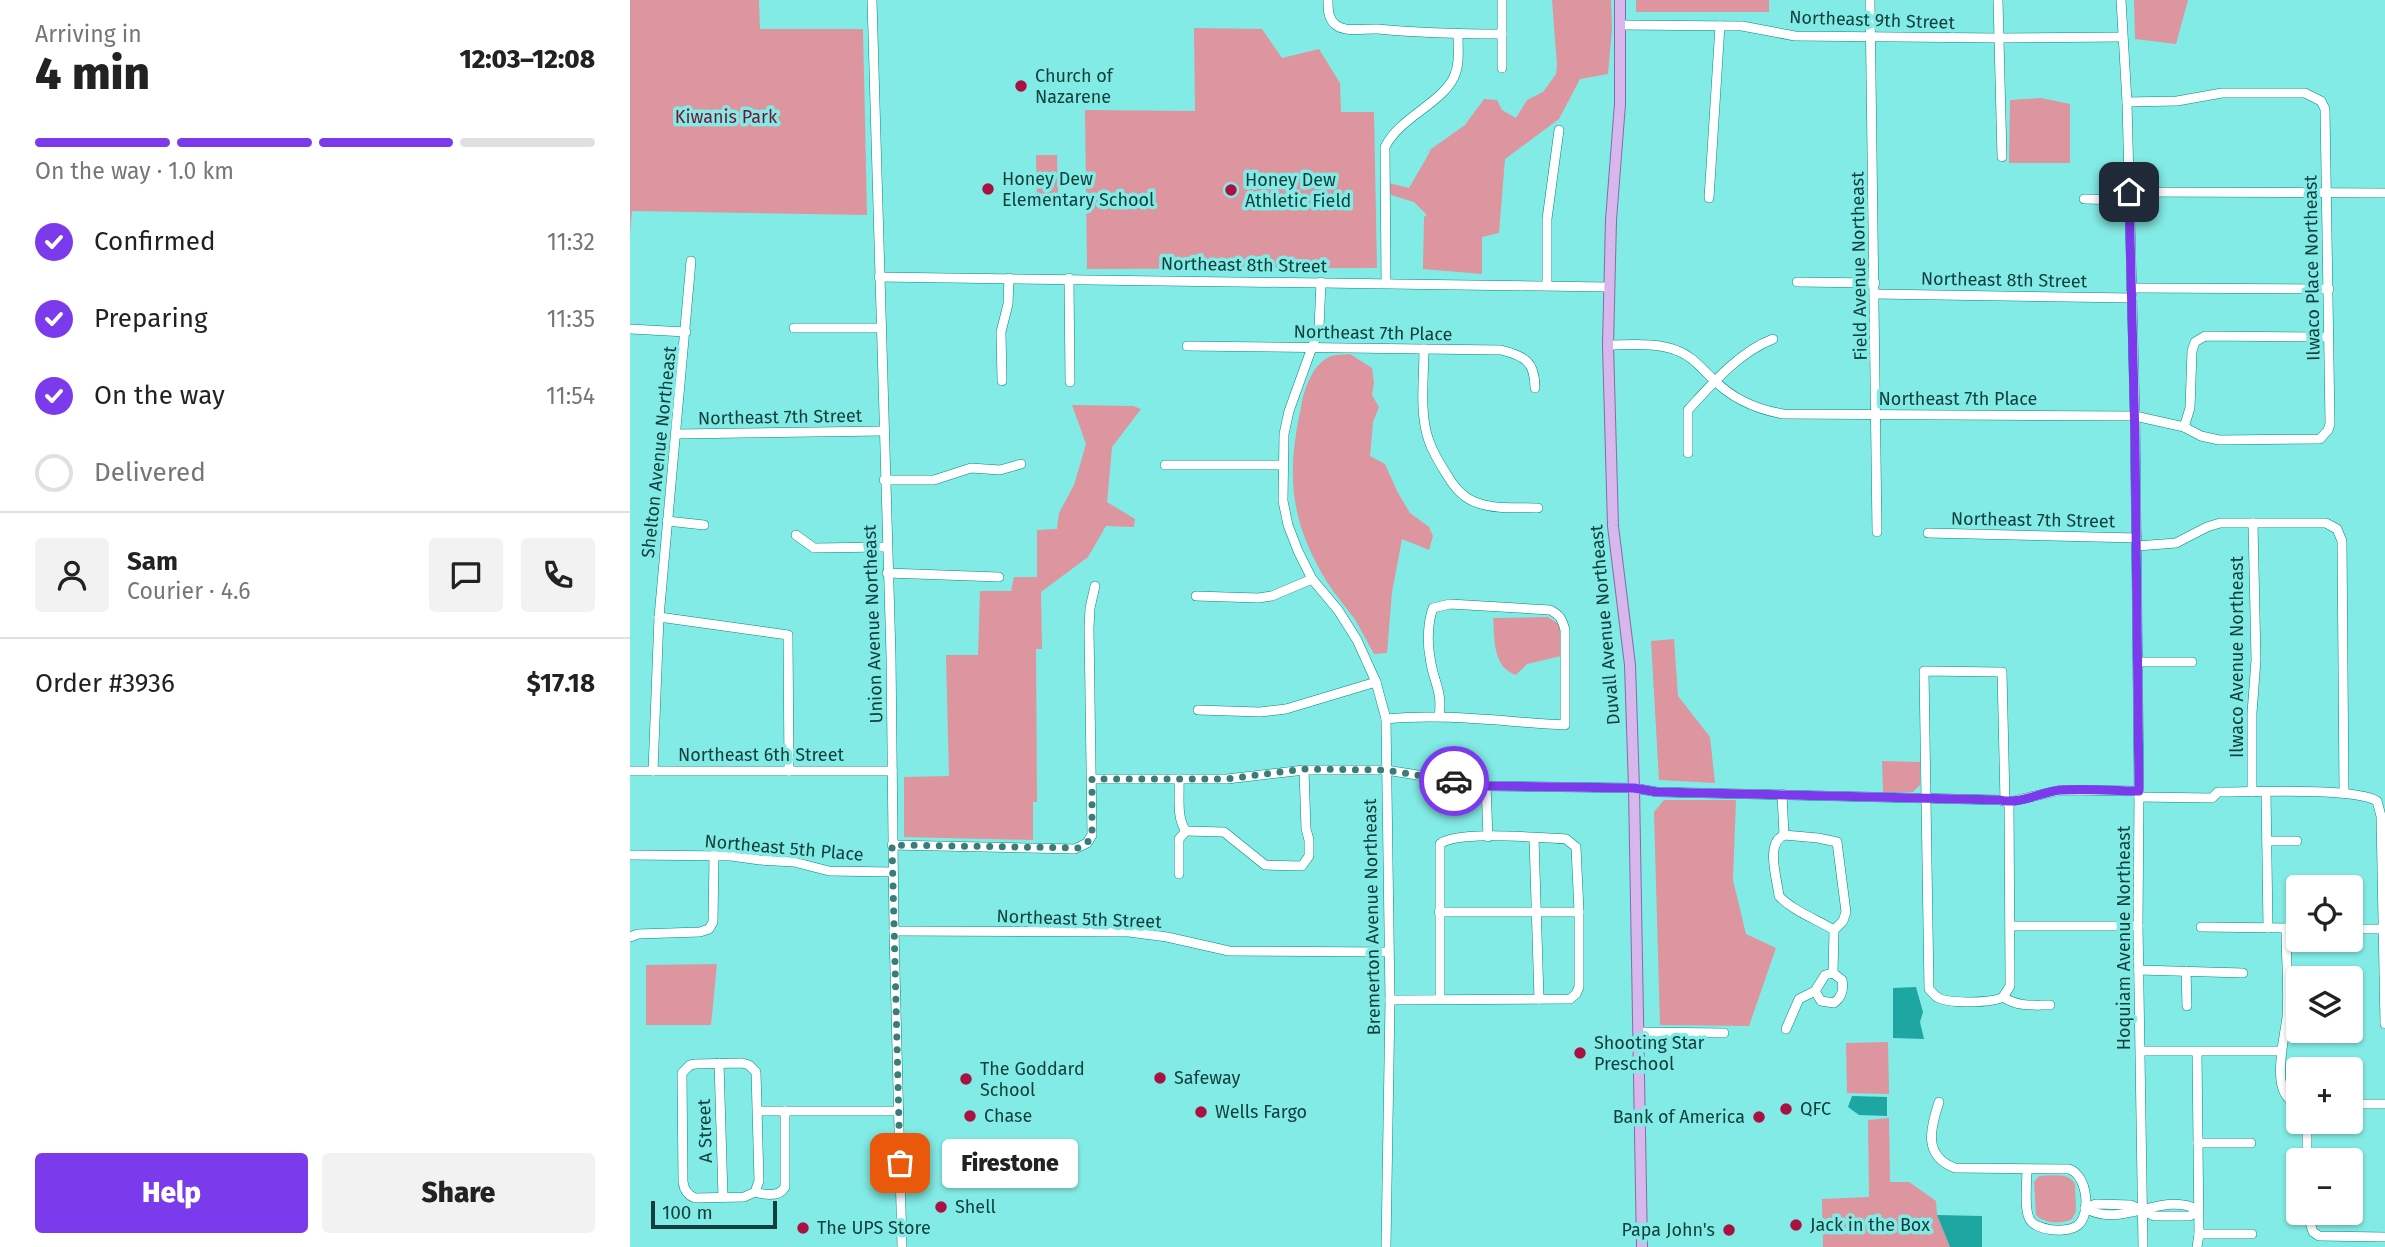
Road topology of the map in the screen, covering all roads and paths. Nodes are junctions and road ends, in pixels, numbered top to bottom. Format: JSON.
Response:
{"nodes":[{"id":1,"x":872,"y":0,"type":"edge"},
{"id":2,"x":1328,"y":0,"type":"edge"},
{"id":3,"x":1502,"y":0,"type":"edge"},
{"id":4,"x":1620,"y":0,"type":"edge"},
{"id":5,"x":1870,"y":0,"type":"edge"},
{"id":6,"x":1997,"y":0,"type":"edge"},
{"id":7,"x":2121,"y":0,"type":"edge"},
{"id":8,"x":1621,"y":25,"type":"junction"},
{"id":9,"x":1720,"y":26,"type":"junction"},
{"id":10,"x":1458,"y":34,"type":"junction"},
{"id":11,"x":1502,"y":34,"type":"junction"},
{"id":12,"x":1871,"y":37,"type":"junction"},
{"id":13,"x":2122,"y":37,"type":"junction"},
{"id":14,"x":1998,"y":38,"type":"junction"},
{"id":15,"x":1502,"y":68,"type":"dead end"},
{"id":16,"x":2127,"y":102,"type":"junction"},
{"id":17,"x":1559,"y":130,"type":"dead end"},
{"id":18,"x":2002,"y":157,"type":"dead end"},
{"id":19,"x":2385,"y":192,"type":"edge"},
{"id":20,"x":2326,"y":193,"type":"junction"},
{"id":21,"x":2129,"y":196,"type":"junction"},
{"id":22,"x":1709,"y":198,"type":"dead end"},
{"id":23,"x":2084,"y":199,"type":"dead end"},
{"id":24,"x":691,"y":261,"type":"dead end"},
{"id":25,"x":879,"y":277,"type":"junction"},
{"id":26,"x":1009,"y":278,"type":"junction"},
{"id":27,"x":1069,"y":278,"type":"junction"},
{"id":28,"x":1321,"y":282,"type":"junction"},
{"id":29,"x":1797,"y":282,"type":"dead end"},
{"id":30,"x":1386,"y":283,"type":"junction"},
{"id":31,"x":1875,"y":283,"type":"junction"},
{"id":32,"x":1547,"y":285,"type":"junction"},
{"id":33,"x":1608,"y":287,"type":"junction"},
{"id":34,"x":2329,"y":289,"type":"junction"},
{"id":35,"x":2132,"y":293,"type":"junction"},
{"id":36,"x":1875,"y":295,"type":"junction"},
{"id":37,"x":794,"y":328,"type":"dead end"},
{"id":38,"x":880,"y":328,"type":"junction"},
{"id":39,"x":630,"y":329,"type":"edge"},
{"id":40,"x":686,"y":332,"type":"junction"},
{"id":41,"x":2328,"y":337,"type":"junction"},
{"id":42,"x":1773,"y":339,"type":"dead end"},
{"id":43,"x":1608,"y":345,"type":"junction"},
{"id":44,"x":1187,"y":346,"type":"dead end"},
{"id":45,"x":1314,"y":349,"type":"junction"},
{"id":46,"x":1424,"y":349,"type":"junction"},
{"id":47,"x":1002,"y":380,"type":"dead end"},
{"id":48,"x":1714,"y":381,"type":"junction"},
{"id":49,"x":1070,"y":382,"type":"dead end"},
{"id":50,"x":1535,"y":388,"type":"dead end"},
{"id":51,"x":1877,"y":415,"type":"junction"},
{"id":52,"x":2134,"y":416,"type":"junction"},
{"id":53,"x":2184,"y":427,"type":"junction"},
{"id":54,"x":883,"y":431,"type":"junction"},
{"id":55,"x":676,"y":434,"type":"junction"},
{"id":56,"x":2325,"y":435,"type":"joint"},
{"id":57,"x":1688,"y":453,"type":"dead end"},
{"id":58,"x":1021,"y":464,"type":"dead end"},
{"id":59,"x":1165,"y":465,"type":"dead end"},
{"id":60,"x":1282,"y":465,"type":"junction"},
{"id":61,"x":884,"y":480,"type":"junction"},
{"id":62,"x":1538,"y":508,"type":"dead end"},
{"id":63,"x":667,"y":521,"type":"junction"},
{"id":64,"x":2253,"y":523,"type":"junction"},
{"id":65,"x":704,"y":526,"type":"dead end"},
{"id":66,"x":1877,"y":532,"type":"dead end"},
{"id":67,"x":1928,"y":533,"type":"dead end"},
{"id":68,"x":796,"y":535,"type":"dead end"},
{"id":69,"x":2137,"y":542,"type":"junction"},
{"id":70,"x":886,"y":547,"type":"junction"},
{"id":71,"x":887,"y":573,"type":"junction"},
{"id":72,"x":999,"y":577,"type":"dead end"},
{"id":73,"x":1312,"y":579,"type":"junction"},
{"id":74,"x":1095,"y":586,"type":"dead end"},
{"id":75,"x":1196,"y":596,"type":"dead end"},
{"id":76,"x":659,"y":617,"type":"junction"},
{"id":77,"x":2138,"y":662,"type":"junction"},
{"id":78,"x":2192,"y":662,"type":"dead end"},
{"id":79,"x":1376,"y":681,"type":"junction"},
{"id":80,"x":1198,"y":710,"type":"dead end"},
{"id":81,"x":1439,"y":717,"type":"junction"},
{"id":82,"x":1385,"y":719,"type":"junction"},
{"id":83,"x":1304,"y":769,"type":"junction"},
{"id":84,"x":1385,"y":770,"type":"junction"},
{"id":85,"x":630,"y":771,"type":"edge"},
{"id":86,"x":653,"y":771,"type":"junction"},
{"id":87,"x":789,"y":771,"type":"junction"},
{"id":88,"x":892,"y":771,"type":"junction"},
{"id":89,"x":1092,"y":779,"type":"junction"},
{"id":90,"x":1179,"y":779,"type":"junction"},
{"id":91,"x":1486,"y":786,"type":"junction"},
{"id":92,"x":1634,"y":788,"type":"junction"},
{"id":93,"x":2252,"y":792,"type":"junction"},
{"id":94,"x":2266,"y":792,"type":"junction"},
{"id":95,"x":2344,"y":793,"type":"junction"},
{"id":96,"x":1782,"y":794,"type":"junction"},
{"id":97,"x":2139,"y":794,"type":"junction"},
{"id":98,"x":1925,"y":799,"type":"junction"},
{"id":99,"x":2007,"y":802,"type":"junction"},
{"id":100,"x":1186,"y":831,"type":"junction"},
{"id":101,"x":1784,"y":835,"type":"junction"},
{"id":102,"x":1488,"y":837,"type":"junction"},
{"id":103,"x":1534,"y":838,"type":"junction"},
{"id":104,"x":2267,"y":841,"type":"junction"},
{"id":105,"x":2297,"y":841,"type":"dead end"},
{"id":106,"x":892,"y":845,"type":"junction"},
{"id":107,"x":630,"y":855,"type":"edge"},
{"id":108,"x":714,"y":855,"type":"junction"},
{"id":109,"x":893,"y":872,"type":"junction"},
{"id":110,"x":1179,"y":874,"type":"dead end"},
{"id":111,"x":1438,"y":912,"type":"junction"},
{"id":112,"x":1536,"y":912,"type":"junction"},
{"id":113,"x":1579,"y":912,"type":"junction"},
{"id":114,"x":2010,"y":926,"type":"junction"},
{"id":115,"x":2138,"y":926,"type":"junction"},
{"id":116,"x":2201,"y":927,"type":"dead end"},
{"id":117,"x":2268,"y":928,"type":"junction"},
{"id":118,"x":2286,"y":928,"type":"edge"},
{"id":119,"x":2363,"y":929,"type":"edge"},
{"id":120,"x":2382,"y":929,"type":"junction"},
{"id":121,"x":1834,"y":930,"type":"junction"},
{"id":122,"x":894,"y":931,"type":"junction"},
{"id":123,"x":630,"y":937,"type":"edge"},
{"id":124,"x":1388,"y":952,"type":"junction"},
{"id":125,"x":2286,"y":952,"type":"edge"},
{"id":126,"x":2139,"y":970,"type":"junction"},
{"id":127,"x":2186,"y":971,"type":"junction"},
{"id":128,"x":1833,"y":973,"type":"junction"},
{"id":129,"x":2243,"y":973,"type":"dead end"},
{"id":130,"x":1815,"y":991,"type":"junction"},
{"id":131,"x":2003,"y":997,"type":"junction"},
{"id":132,"x":1440,"y":999,"type":"junction"},
{"id":133,"x":1539,"y":999,"type":"junction"},
{"id":134,"x":1390,"y":1000,"type":"junction"},
{"id":135,"x":2050,"y":1005,"type":"dead end"},
{"id":136,"x":2186,"y":1006,"type":"dead end"},
{"id":137,"x":2385,"y":1024,"type":"edge"},
{"id":138,"x":1786,"y":1029,"type":"dead end"},
{"id":139,"x":1639,"y":1032,"type":"junction"},
{"id":140,"x":1724,"y":1033,"type":"dead end"},
{"id":141,"x":2141,"y":1051,"type":"junction"},
{"id":142,"x":2280,"y":1051,"type":"junction"},
{"id":143,"x":2197,"y":1052,"type":"junction"},
{"id":144,"x":719,"y":1063,"type":"junction"},
{"id":145,"x":2286,"y":1095,"type":"edge"},
{"id":146,"x":1939,"y":1102,"type":"dead end"},
{"id":147,"x":2363,"y":1104,"type":"edge"},
{"id":148,"x":2385,"y":1104,"type":"edge"},
{"id":149,"x":759,"y":1111,"type":"junction"},
{"id":150,"x":785,"y":1111,"type":"junction"},
{"id":151,"x":898,"y":1111,"type":"junction"},
{"id":152,"x":2198,"y":1143,"type":"junction"},
{"id":153,"x":2251,"y":1143,"type":"dead end"},
{"id":154,"x":2027,"y":1168,"type":"junction"},
{"id":155,"x":755,"y":1192,"type":"junction"},
{"id":156,"x":723,"y":1198,"type":"junction"},
{"id":157,"x":2085,"y":1209,"type":"junction"},
{"id":158,"x":2143,"y":1210,"type":"junction"},
{"id":159,"x":2198,"y":1210,"type":"junction"},
{"id":160,"x":2311,"y":1225,"type":"edge"},
{"id":161,"x":2199,"y":1234,"type":"junction"},
{"id":162,"x":2252,"y":1234,"type":"dead end"},
{"id":163,"x":2385,"y":1237,"type":"edge"},
{"id":164,"x":902,"y":1247,"type":"edge"},
{"id":165,"x":1386,"y":1247,"type":"edge"},
{"id":166,"x":1642,"y":1247,"type":"edge"},
{"id":167,"x":2143,"y":1247,"type":"edge"},
{"id":168,"x":2197,"y":1247,"type":"edge"}],
"edges":[{"from":1,"to":25,"type":"street","name":"Union Avenue Northeast"},
{"from":2,"to":10,"type":"street"},
{"from":3,"to":11,"type":"street"},
{"from":4,"to":8,"type":"main road","name":"Duvall Avenue Northeast"},
{"from":5,"to":12,"type":"street","name":"Field Avenue Northeast"},
{"from":6,"to":14,"type":"street"},
{"from":7,"to":13,"type":"street","name":"Hoquiam Avenue Northeast"},
{"from":8,"to":9,"type":"street","name":"Northeast 9th Street"},
{"from":8,"to":33,"type":"main road","name":"Duvall Avenue Northeast"},
{"from":9,"to":12,"type":"street","name":"Northeast 9th Street"},
{"from":9,"to":22,"type":"street"},
{"from":10,"to":11,"type":"street"},
{"from":10,"to":30,"type":"street"},
{"from":11,"to":15,"type":"street"},
{"from":12,"to":14,"type":"street","name":"Northeast 9th Street"},
{"from":12,"to":31,"type":"street","name":"Field Avenue Northeast"},
{"from":13,"to":14,"type":"street","name":"Northeast 9th Street"},
{"from":13,"to":16,"type":"street","name":"Hoquiam Avenue Northeast"},
{"from":14,"to":18,"type":"street"},
{"from":16,"to":20,"type":"street","name":"Ilwaco Place Northeast"},
{"from":16,"to":21,"type":"street","name":"Hoquiam Avenue Northeast"},
{"from":17,"to":32,"type":"street"},
{"from":19,"to":20,"type":"street"},
{"from":20,"to":21,"type":"street"},
{"from":20,"to":34,"type":"street","name":"Ilwaco Place Northeast"},
{"from":21,"to":23,"type":"street"},
{"from":21,"to":35,"type":"street","name":"Hoquiam Avenue Northeast"},
{"from":24,"to":40,"type":"street","name":"Shelton Avenue Northeast"},
{"from":25,"to":26,"type":"street","name":"Northeast 8th Street"},
{"from":25,"to":38,"type":"street","name":"Union Avenue Northeast"},
{"from":26,"to":27,"type":"street","name":"Northeast 8th Street"},
{"from":26,"to":47,"type":"street"},
{"from":27,"to":28,"type":"street","name":"Northeast 8th Street"},
{"from":27,"to":49,"type":"street"},
{"from":28,"to":30,"type":"street","name":"Northeast 8th Street"},
{"from":28,"to":45,"type":"street","name":"Bremerton Avenue Northeast"},
{"from":29,"to":31,"type":"street"},
{"from":30,"to":32,"type":"street","name":"Northeast 8th Street"},
{"from":31,"to":36,"type":"street","name":"Field Avenue Northeast"},
{"from":32,"to":33,"type":"street","name":"Northeast 8th Street"},
{"from":33,"to":43,"type":"main road","name":"Duvall Avenue Northeast"},
{"from":34,"to":35,"type":"street","name":"Northeast 8th Street"},
{"from":34,"to":41,"type":"street","name":"Ilwaco Place Northeast"},
{"from":35,"to":36,"type":"street","name":"Northeast 8th Street"},
{"from":35,"to":52,"type":"street","name":"Hoquiam Avenue Northeast"},
{"from":36,"to":51,"type":"street","name":"Field Avenue Northeast"},
{"from":37,"to":38,"type":"street"},
{"from":38,"to":54,"type":"street","name":"Union Avenue Northeast"},
{"from":39,"to":40,"type":"street"},
{"from":40,"to":55,"type":"street","name":"Shelton Avenue Northeast"},
{"from":41,"to":53,"type":"street"},
{"from":41,"to":56,"type":"street","name":"Ilwaco Place Northeast"},
{"from":42,"to":48,"type":"street"},
{"from":43,"to":48,"type":"street","name":"Northeast 7th Place"},
{"from":43,"to":92,"type":"main road","name":"Duvall Avenue Northeast"},
{"from":44,"to":45,"type":"street","name":"Northeast 7th Place"},
{"from":45,"to":46,"type":"street","name":"Northeast 7th Place"},
{"from":45,"to":60,"type":"street","name":"Bremerton Avenue Northeast"},
{"from":46,"to":50,"type":"street","name":"Northeast 7th Place"},
{"from":46,"to":62,"type":"street"},
{"from":48,"to":51,"type":"street","name":"Northeast 7th Place"},
{"from":48,"to":57,"type":"street"},
{"from":51,"to":52,"type":"street","name":"Northeast 7th Place"},
{"from":51,"to":66,"type":"street","name":"Field Avenue Northeast"},
{"from":52,"to":53,"type":"street","name":"Northeast 7th Place"},
{"from":52,"to":69,"type":"street","name":"Hoquiam Avenue Northeast"},
{"from":53,"to":56,"type":"street","name":"Northeast 7th Place"},
{"from":54,"to":55,"type":"street","name":"Northeast 7th Street"},
{"from":54,"to":61,"type":"street","name":"Union Avenue Northeast"},
{"from":55,"to":63,"type":"street","name":"Shelton Avenue Northeast"},
{"from":58,"to":61,"type":"street"},
{"from":59,"to":60,"type":"street"},
{"from":60,"to":73,"type":"street","name":"Bremerton Avenue Northeast"},
{"from":61,"to":70,"type":"street","name":"Union Avenue Northeast"},
{"from":63,"to":65,"type":"street"},
{"from":63,"to":76,"type":"street","name":"Shelton Avenue Northeast"},
{"from":64,"to":69,"type":"street","name":"Northeast 7th Street"},
{"from":64,"to":93,"type":"street","name":"Ilwaco Avenue Northeast"},
{"from":64,"to":95,"type":"street","name":"Northeast 7th Street"},
{"from":67,"to":69,"type":"street","name":"Northeast 7th Street"},
{"from":68,"to":70,"type":"street"},
{"from":69,"to":77,"type":"street","name":"Hoquiam Avenue Northeast"},
{"from":70,"to":71,"type":"street","name":"Union Avenue Northeast"},
{"from":71,"to":72,"type":"street"},
{"from":71,"to":88,"type":"street","name":"Union Avenue Northeast"},
{"from":73,"to":75,"type":"street"},
{"from":73,"to":79,"type":"street","name":"Bremerton Avenue Northeast"},
{"from":74,"to":89,"type":"street"},
{"from":76,"to":86,"type":"street","name":"Shelton Avenue Northeast"},
{"from":76,"to":87,"type":"street"},
{"from":77,"to":78,"type":"street"},
{"from":77,"to":97,"type":"street","name":"Hoquiam Avenue Northeast"},
{"from":79,"to":80,"type":"street"},
{"from":79,"to":82,"type":"street","name":"Bremerton Avenue Northeast"},
{"from":81,"to":81,"type":"street"},
{"from":81,"to":82,"type":"street"},
{"from":82,"to":84,"type":"street","name":"Bremerton Avenue Northeast"},
{"from":83,"to":84,"type":"street"},
{"from":83,"to":90,"type":"street"},
{"from":83,"to":100,"type":"street"},
{"from":84,"to":91,"type":"street"},
{"from":84,"to":124,"type":"street","name":"Bremerton Avenue Northeast"},
{"from":85,"to":86,"type":"street","name":"Northeast 6th Street"},
{"from":86,"to":87,"type":"street","name":"Northeast 6th Street"},
{"from":87,"to":88,"type":"street","name":"Northeast 6th Street"},
{"from":88,"to":106,"type":"street","name":"Union Avenue Northeast"},
{"from":89,"to":90,"type":"street"},
{"from":89,"to":106,"type":"street"},
{"from":90,"to":100,"type":"street"},
{"from":91,"to":92,"type":"street"},
{"from":91,"to":102,"type":"street"},
{"from":92,"to":96,"type":"street"},
{"from":92,"to":139,"type":"main road","name":"Duvall Avenue Northeast"},
{"from":93,"to":94,"type":"street"},
{"from":93,"to":97,"type":"street"},
{"from":94,"to":95,"type":"street"},
{"from":94,"to":104,"type":"street"},
{"from":95,"to":120,"type":"street"},
{"from":96,"to":98,"type":"street"},
{"from":96,"to":101,"type":"street"},
{"from":97,"to":99,"type":"street"},
{"from":97,"to":115,"type":"street","name":"Hoquiam Avenue Northeast"},
{"from":98,"to":99,"type":"street"},
{"from":98,"to":99,"type":"street"},
{"from":98,"to":131,"type":"street"},
{"from":99,"to":114,"type":"street"},
{"from":100,"to":110,"type":"street"},
{"from":101,"to":121,"type":"street"},
{"from":101,"to":121,"type":"street"},
{"from":102,"to":103,"type":"street"},
{"from":102,"to":111,"type":"street"},
{"from":103,"to":112,"type":"street"},
{"from":103,"to":113,"type":"street"},
{"from":104,"to":105,"type":"street"},
{"from":104,"to":117,"type":"street"},
{"from":106,"to":109,"type":"street","name":"Union Avenue Northeast"},
{"from":107,"to":108,"type":"street","name":"Northeast 5th Place"},
{"from":108,"to":109,"type":"street","name":"Northeast 5th Place"},
{"from":108,"to":123,"type":"street"},
{"from":109,"to":122,"type":"street","name":"Union Avenue Northeast"},
{"from":111,"to":112,"type":"street"},
{"from":111,"to":132,"type":"street"},
{"from":112,"to":113,"type":"street"},
{"from":112,"to":133,"type":"street"},
{"from":113,"to":133,"type":"street"},
{"from":114,"to":115,"type":"street"},
{"from":114,"to":131,"type":"street"},
{"from":115,"to":126,"type":"street","name":"Hoquiam Avenue Northeast"},
{"from":116,"to":117,"type":"street"},
{"from":117,"to":118,"type":"street"},
{"from":119,"to":120,"type":"street"},
{"from":120,"to":137,"type":"street"},
{"from":121,"to":128,"type":"street"},
{"from":122,"to":124,"type":"street","name":"Northeast 5th Street"},
{"from":122,"to":151,"type":"street","name":"Union Avenue Northeast"},
{"from":124,"to":134,"type":"street","name":"Bremerton Avenue Northeast"},
{"from":125,"to":142,"type":"street"},
{"from":126,"to":127,"type":"street"},
{"from":126,"to":141,"type":"street","name":"Hoquiam Avenue Northeast"},
{"from":127,"to":129,"type":"street"},
{"from":127,"to":136,"type":"street"},
{"from":128,"to":130,"type":"street"},
{"from":128,"to":130,"type":"street"},
{"from":130,"to":138,"type":"street"},
{"from":131,"to":135,"type":"street"},
{"from":132,"to":133,"type":"street"},
{"from":132,"to":134,"type":"street"},
{"from":134,"to":165,"type":"street","name":"Bremerton Avenue Northeast"},
{"from":139,"to":140,"type":"street"},
{"from":139,"to":166,"type":"main road","name":"Duvall Avenue Northeast"},
{"from":141,"to":143,"type":"street"},
{"from":141,"to":158,"type":"street","name":"Hoquiam Avenue Northeast"},
{"from":142,"to":143,"type":"street"},
{"from":142,"to":145,"type":"street"},
{"from":143,"to":152,"type":"street"},
{"from":144,"to":149,"type":"street"},
{"from":144,"to":156,"type":"street","name":"A Street"},
{"from":144,"to":156,"type":"street"},
{"from":146,"to":154,"type":"street"},
{"from":147,"to":148,"type":"street"},
{"from":149,"to":150,"type":"street"},
{"from":149,"to":155,"type":"street"},
{"from":150,"to":151,"type":"street"},
{"from":150,"to":155,"type":"street"},
{"from":151,"to":164,"type":"street","name":"Union Avenue Northeast"},
{"from":152,"to":153,"type":"street"},
{"from":152,"to":159,"type":"street"},
{"from":154,"to":157,"type":"street"},
{"from":154,"to":157,"type":"street"},
{"from":155,"to":156,"type":"street"},
{"from":157,"to":158,"type":"street"},
{"from":158,"to":159,"type":"street"},
{"from":158,"to":167,"type":"street","name":"Hoquiam Avenue Northeast"},
{"from":159,"to":161,"type":"street"},
{"from":160,"to":163,"type":"street"},
{"from":161,"to":162,"type":"street"},
{"from":161,"to":168,"type":"street"}]}
